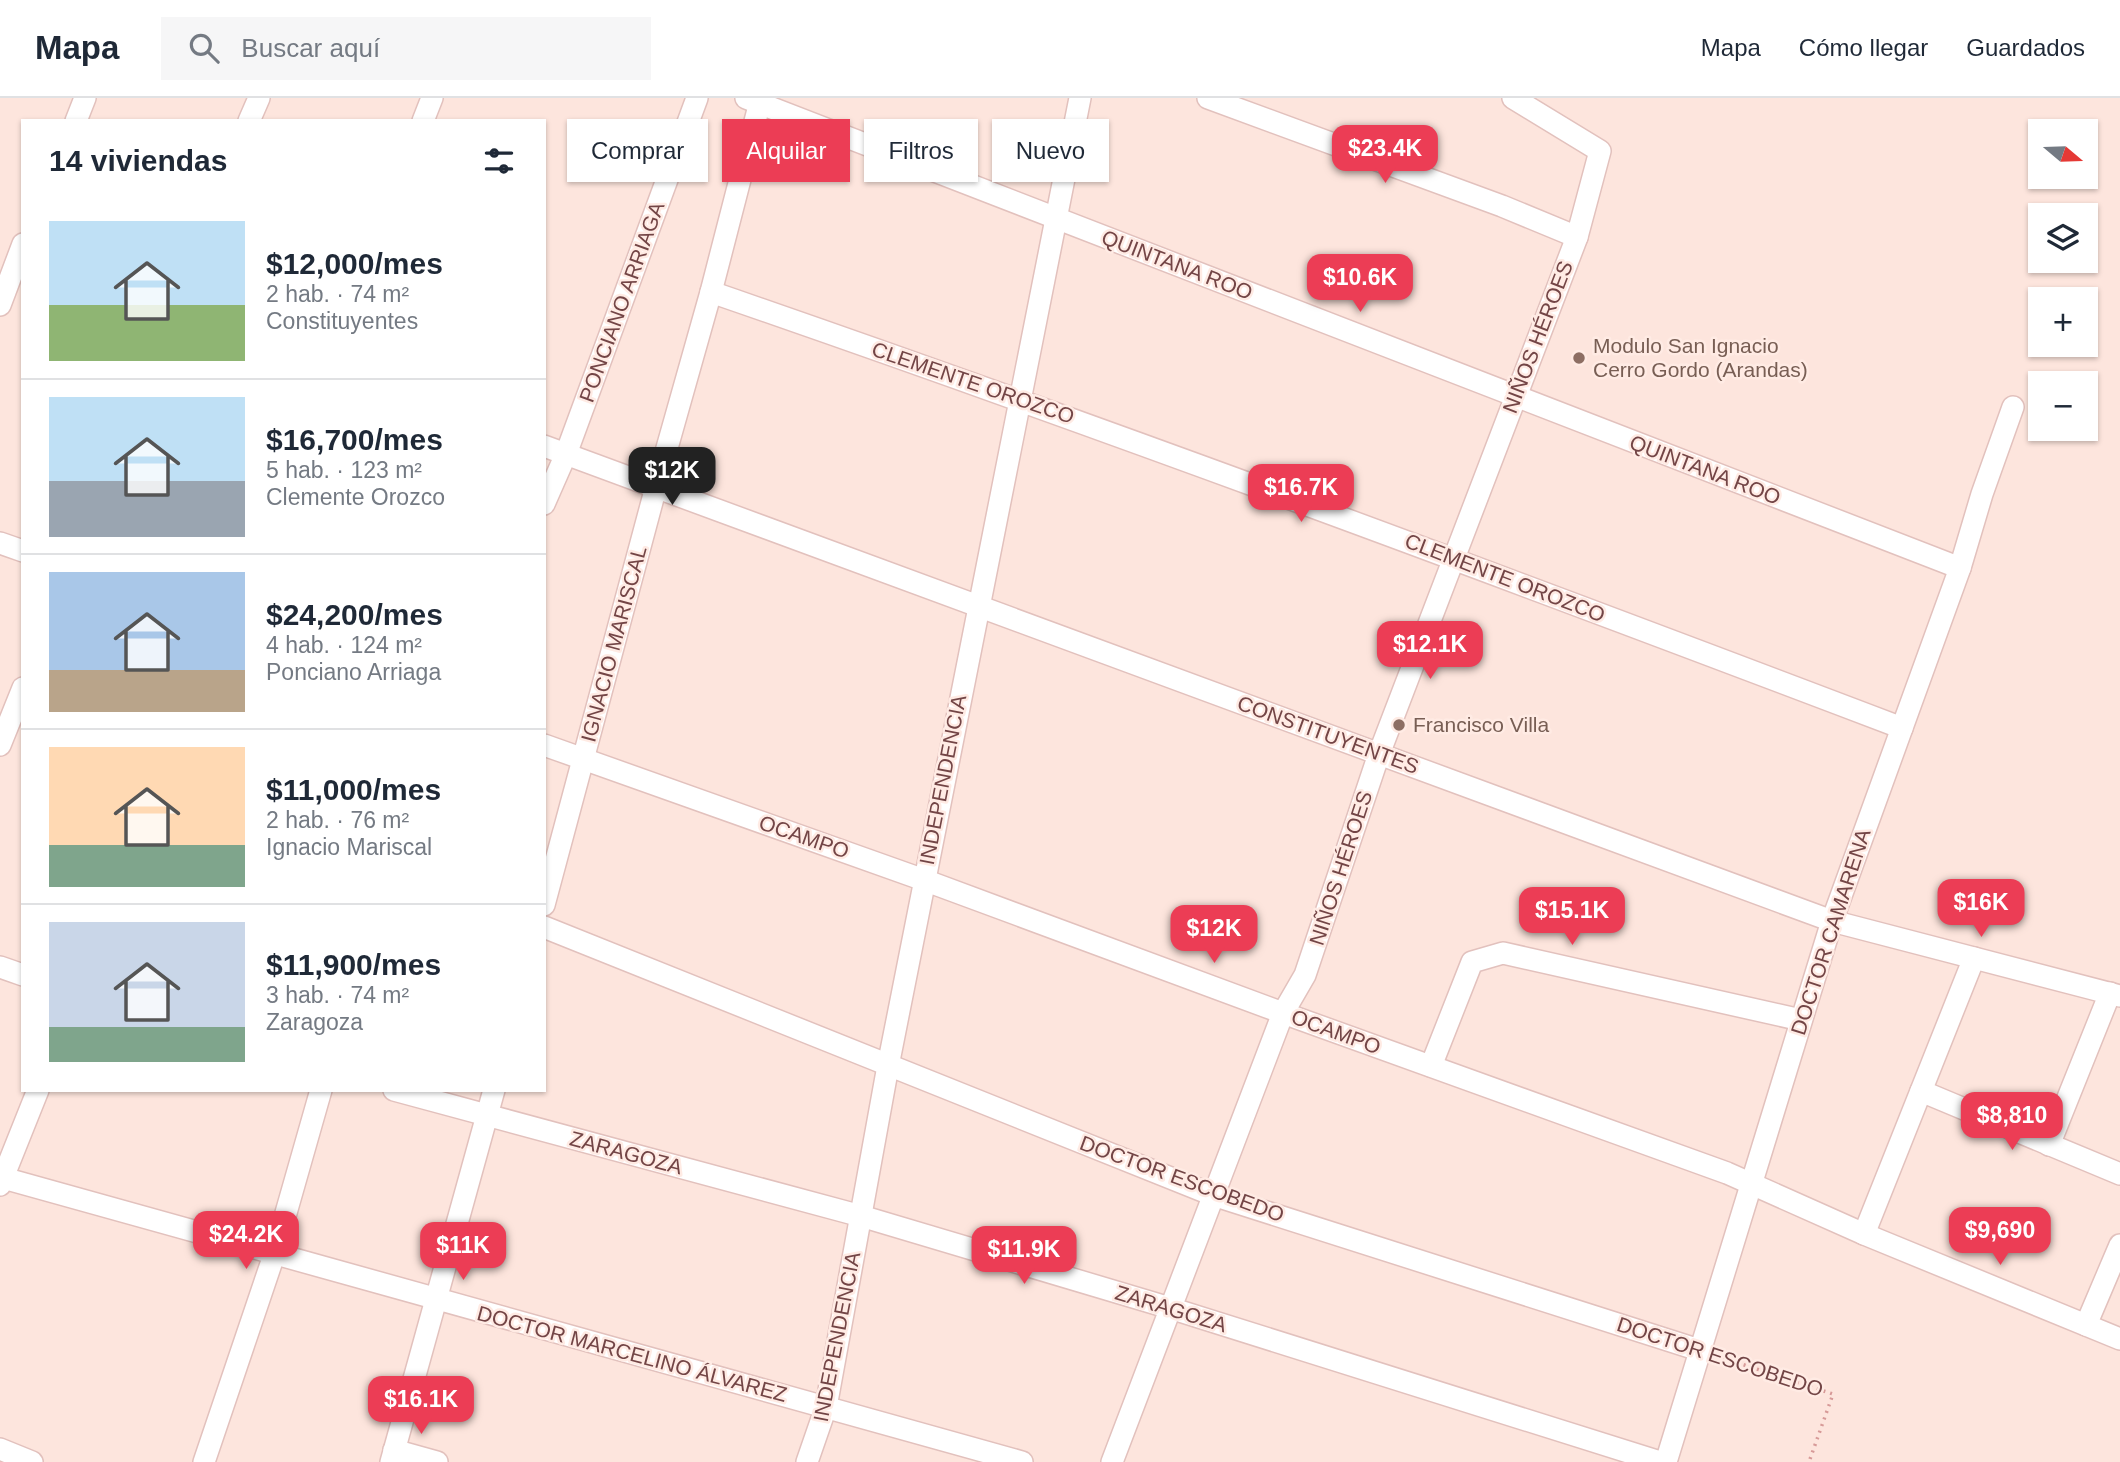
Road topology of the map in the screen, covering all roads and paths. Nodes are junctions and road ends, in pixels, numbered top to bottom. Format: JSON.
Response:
{"nodes":[{"id":1,"x":85,"y":98,"type":"edge"},
{"id":2,"x":259,"y":98,"type":"edge"},
{"id":3,"x":432,"y":98,"type":"edge"},
{"id":4,"x":696,"y":98,"type":"edge"},
{"id":5,"x":1080,"y":98,"type":"edge"},
{"id":6,"x":1208,"y":98,"type":"edge"},
{"id":7,"x":1513,"y":98,"type":"edge"},
{"id":8,"x":756,"y":100,"type":"edge"},
{"id":9,"x":77,"y":119,"type":"edge"},
{"id":10,"x":250,"y":119,"type":"edge"},
{"id":11,"x":424,"y":119,"type":"edge"},
{"id":12,"x":1055,"y":218,"type":"junction"},
{"id":13,"x":1577,"y":237,"type":"junction"},
{"id":14,"x":16,"y":249,"type":"edge"},
{"id":15,"x":712,"y":292,"type":"junction"},
{"id":16,"x":0,"y":305,"type":"edge"},
{"id":17,"x":1516,"y":396,"type":"junction"},
{"id":18,"x":1019,"y":398,"type":"junction"},
{"id":19,"x":2013,"y":407,"type":"dead end"},
{"id":20,"x":546,"y":447,"type":"edge"},
{"id":21,"x":566,"y":454,"type":"junction"},
{"id":22,"x":656,"y":487,"type":"junction"},
{"id":23,"x":546,"y":499,"type":"edge"},
{"id":24,"x":0,"y":543,"type":"edge"},
{"id":25,"x":21,"y":550,"type":"edge"},
{"id":26,"x":1454,"y":558,"type":"junction"},
{"id":27,"x":1960,"y":568,"type":"junction"},
{"id":28,"x":977,"y":606,"type":"junction"},
{"id":29,"x":21,"y":693,"type":"edge"},
{"id":30,"x":11,"y":720,"type":"edge"},
{"id":31,"x":1902,"y":728,"type":"junction"},
{"id":32,"x":0,"y":745,"type":"edge"},
{"id":33,"x":546,"y":745,"type":"edge"},
{"id":34,"x":1379,"y":754,"type":"junction"},
{"id":35,"x":584,"y":759,"type":"junction"},
{"id":36,"x":924,"y":880,"type":"junction"},
{"id":37,"x":546,"y":898,"type":"edge"},
{"id":38,"x":1832,"y":921,"type":"junction"},
{"id":39,"x":546,"y":928,"type":"edge"},
{"id":40,"x":1974,"y":958,"type":"junction"},
{"id":41,"x":0,"y":967,"type":"edge"},
{"id":42,"x":21,"y":974,"type":"edge"},
{"id":43,"x":2115,"y":995,"type":"edge"},
{"id":44,"x":1283,"y":1013,"type":"junction"},
{"id":45,"x":1801,"y":1020,"type":"junction"},
{"id":46,"x":888,"y":1066,"type":"junction"},
{"id":47,"x":1431,"y":1066,"type":"junction"},
{"id":48,"x":1921,"y":1091,"type":"junction"},
{"id":49,"x":37,"y":1092,"type":"edge"},
{"id":50,"x":320,"y":1092,"type":"edge"},
{"id":51,"x":401,"y":1092,"type":"edge"},
{"id":52,"x":493,"y":1092,"type":"edge"},
{"id":53,"x":487,"y":1116,"type":"junction"},
{"id":54,"x":2049,"y":1144,"type":"junction"},
{"id":55,"x":2120,"y":1174,"type":"edge"},
{"id":56,"x":1,"y":1180,"type":"edge"},
{"id":57,"x":1751,"y":1183,"type":"junction"},
{"id":58,"x":1213,"y":1195,"type":"junction"},
{"id":59,"x":861,"y":1216,"type":"junction"},
{"id":60,"x":1864,"y":1234,"type":"junction"},
{"id":61,"x":2120,"y":1245,"type":"edge"},
{"id":62,"x":274,"y":1255,"type":"junction"},
{"id":63,"x":436,"y":1300,"type":"junction"},
{"id":64,"x":1170,"y":1308,"type":"junction"},
{"id":65,"x":2086,"y":1325,"type":"junction"},
{"id":66,"x":2120,"y":1339,"type":"edge"},
{"id":67,"x":1699,"y":1350,"type":"junction"},
{"id":68,"x":826,"y":1407,"type":"junction"},
{"id":69,"x":0,"y":1449,"type":"edge"},
{"id":70,"x":393,"y":1456,"type":"edge"},
{"id":71,"x":32,"y":1462,"type":"edge"},
{"id":72,"x":204,"y":1462,"type":"edge"},
{"id":73,"x":437,"y":1462,"type":"edge"},
{"id":74,"x":807,"y":1462,"type":"edge"},
{"id":75,"x":1023,"y":1462,"type":"edge"},
{"id":76,"x":1112,"y":1462,"type":"edge"},
{"id":77,"x":1660,"y":1462,"type":"edge"},
{"id":78,"x":1666,"y":1462,"type":"edge"},
{"id":79,"x":1810,"y":1462,"type":"edge"}],
"edges":[{"from":1,"to":9,"type":"street"},
{"from":2,"to":10,"type":"street"},
{"from":3,"to":11,"type":"street"},
{"from":4,"to":21,"type":"street","name":"PONCIANO ARRIAGA"},
{"from":5,"to":12,"type":"street","name":"INDEPENDENCIA"},
{"from":6,"to":13,"type":"street"},
{"from":7,"to":13,"type":"street","name":"NIÑOS HÉROES"},
{"from":8,"to":12,"type":"street","name":"QUINTANA ROO"},
{"from":8,"to":15,"type":"street","name":"IGNACIO MARISCAL"},
{"from":12,"to":17,"type":"street","name":"QUINTANA ROO"},
{"from":12,"to":18,"type":"street","name":"INDEPENDENCIA"},
{"from":13,"to":17,"type":"street","name":"NIÑOS HÉROES"},
{"from":14,"to":16,"type":"street"},
{"from":15,"to":18,"type":"street","name":"CLEMENTE OROZCO"},
{"from":15,"to":22,"type":"street","name":"IGNACIO MARISCAL"},
{"from":17,"to":26,"type":"street","name":"NIÑOS HÉROES"},
{"from":17,"to":27,"type":"street","name":"QUINTANA ROO"},
{"from":18,"to":26,"type":"street","name":"CLEMENTE OROZCO"},
{"from":18,"to":28,"type":"street","name":"INDEPENDENCIA"},
{"from":19,"to":27,"type":"street","name":"DOCTOR CAMARENA"},
{"from":20,"to":21,"type":"street","name":"CONSTITUYENTES"},
{"from":21,"to":22,"type":"street","name":"CONSTITUYENTES"},
{"from":21,"to":23,"type":"street","name":"PONCIANO ARRIAGA"},
{"from":22,"to":28,"type":"street","name":"CONSTITUYENTES"},
{"from":22,"to":35,"type":"street","name":"IGNACIO MARISCAL"},
{"from":24,"to":25,"type":"street"},
{"from":26,"to":31,"type":"street","name":"CLEMENTE OROZCO"},
{"from":26,"to":34,"type":"street","name":"NIÑOS HÉROES"},
{"from":27,"to":31,"type":"street","name":"DOCTOR CAMARENA"},
{"from":28,"to":34,"type":"street","name":"CONSTITUYENTES"},
{"from":28,"to":36,"type":"street","name":"INDEPENDENCIA"},
{"from":29,"to":30,"type":"street"},
{"from":30,"to":32,"type":"street"},
{"from":31,"to":38,"type":"street","name":"DOCTOR CAMARENA"},
{"from":33,"to":35,"type":"street","name":"OCAMPO"},
{"from":34,"to":38,"type":"street","name":"CONSTITUYENTES"},
{"from":34,"to":44,"type":"street","name":"NIÑOS HÉROES"},
{"from":35,"to":36,"type":"street","name":"OCAMPO"},
{"from":35,"to":37,"type":"street","name":"IGNACIO MARISCAL"},
{"from":36,"to":44,"type":"street","name":"OCAMPO"},
{"from":36,"to":46,"type":"street","name":"INDEPENDENCIA"},
{"from":38,"to":40,"type":"street","name":"CONSTITUYENTES"},
{"from":38,"to":45,"type":"street","name":"DOCTOR CAMARENA"},
{"from":39,"to":46,"type":"street","name":"DOCTOR ESCOBEDO"},
{"from":40,"to":43,"type":"street","name":"CONSTITUYENTES"},
{"from":40,"to":48,"type":"street"},
{"from":41,"to":42,"type":"street"},
{"from":43,"to":54,"type":"street"},
{"from":44,"to":47,"type":"street","name":"OCAMPO"},
{"from":44,"to":58,"type":"street","name":"NIÑOS HÉROES"},
{"from":45,"to":47,"type":"street"},
{"from":45,"to":57,"type":"street","name":"DOCTOR CAMARENA"},
{"from":46,"to":58,"type":"street","name":"DOCTOR ESCOBEDO"},
{"from":46,"to":59,"type":"street","name":"INDEPENDENCIA"},
{"from":47,"to":57,"type":"street","name":"OCAMPO"},
{"from":48,"to":54,"type":"street"},
{"from":48,"to":60,"type":"street"},
{"from":49,"to":56,"type":"street"},
{"from":50,"to":62,"type":"street"},
{"from":51,"to":53,"type":"street","name":"ZARAGOZA"},
{"from":52,"to":53,"type":"street"},
{"from":53,"to":59,"type":"street","name":"ZARAGOZA"},
{"from":53,"to":63,"type":"street"},
{"from":54,"to":55,"type":"street"},
{"from":56,"to":62,"type":"street","name":"DOCTOR MARCELINO ÁLVAREZ"},
{"from":57,"to":60,"type":"street","name":"OCAMPO"},
{"from":57,"to":67,"type":"street","name":"DOCTOR CAMARENA"},
{"from":58,"to":64,"type":"street","name":"NIÑOS HÉROES"},
{"from":58,"to":67,"type":"street","name":"DOCTOR ESCOBEDO"},
{"from":59,"to":64,"type":"street","name":"ZARAGOZA"},
{"from":59,"to":68,"type":"street","name":"INDEPENDENCIA"},
{"from":60,"to":65,"type":"street","name":"OCAMPO"},
{"from":61,"to":65,"type":"street"},
{"from":62,"to":63,"type":"street","name":"DOCTOR MARCELINO ÁLVAREZ"},
{"from":62,"to":72,"type":"street"},
{"from":63,"to":68,"type":"street","name":"DOCTOR MARCELINO ÁLVAREZ"},
{"from":63,"to":70,"type":"street"},
{"from":64,"to":76,"type":"street","name":"NIÑOS HÉROES"},
{"from":64,"to":77,"type":"street","name":"ZARAGOZA"},
{"from":65,"to":66,"type":"street","name":"OCAMPO"},
{"from":67,"to":78,"type":"street","name":"DOCTOR CAMARENA"},
{"from":67,"to":79,"type":"path","name":"DOCTOR ESCOBEDO"},
{"from":68,"to":74,"type":"street","name":"INDEPENDENCIA"},
{"from":68,"to":75,"type":"street","name":"DOCTOR MARCELINO ÁLVAREZ"},
{"from":69,"to":71,"type":"street"},
{"from":70,"to":73,"type":"street"}]}
